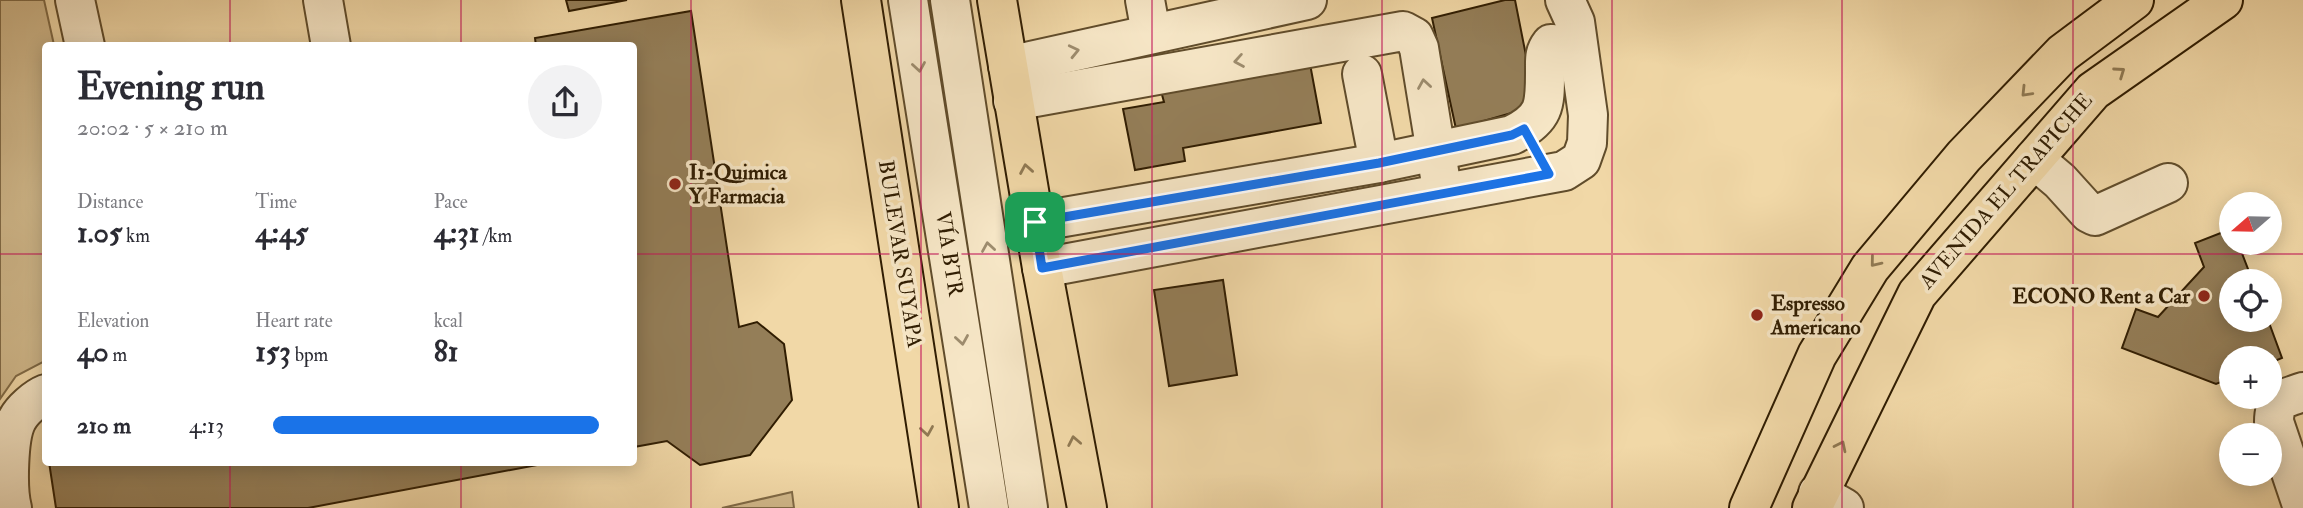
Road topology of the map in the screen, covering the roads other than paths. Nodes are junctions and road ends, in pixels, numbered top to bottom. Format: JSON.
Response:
{"nodes":[{"id":1,"x":75,"y":0,"type":"edge"},
{"id":2,"x":323,"y":0,"type":"edge"},
{"id":3,"x":861,"y":0,"type":"edge"},
{"id":4,"x":908,"y":0,"type":"edge"},
{"id":5,"x":950,"y":0,"type":"edge"},
{"id":6,"x":997,"y":0,"type":"edge"},
{"id":7,"x":1307,"y":0,"type":"edge"},
{"id":8,"x":1565,"y":0,"type":"edge"},
{"id":9,"x":2134,"y":0,"type":"edge"},
{"id":10,"x":2223,"y":0,"type":"edge"},
{"id":11,"x":1148,"y":17,"type":"edge"},
{"id":12,"x":84,"y":42,"type":"edge"},
{"id":13,"x":330,"y":42,"type":"edge"},
{"id":14,"x":1578,"y":47,"type":"junction"},
{"id":15,"x":1362,"y":74,"type":"dead end"},
{"id":16,"x":1011,"y":84,"type":"junction"},
{"id":17,"x":1524,"y":129,"type":"junction"},
{"id":18,"x":1435,"y":152,"type":"junction"},
{"id":19,"x":2034,"y":159,"type":"junction"},
{"id":20,"x":1379,"y":163,"type":"junction"},
{"id":21,"x":1549,"y":174,"type":"junction"},
{"id":22,"x":2168,"y":183,"type":"dead end"},
{"id":23,"x":1443,"y":194,"type":"junction"},
{"id":24,"x":1035,"y":222,"type":"junction"},
{"id":25,"x":1042,"y":268,"type":"junction"},
{"id":26,"x":2303,"y":392,"type":"edge"},
{"id":27,"x":42,"y":396,"type":"edge"},
{"id":28,"x":1824,"y":503,"type":"edge"},
{"id":29,"x":1750,"y":505,"type":"edge"},
{"id":30,"x":12,"y":508,"type":"edge"},
{"id":31,"x":939,"y":508,"type":"edge"},
{"id":32,"x":989,"y":508,"type":"edge"},
{"id":33,"x":1028,"y":508,"type":"edge"},
{"id":34,"x":1087,"y":508,"type":"edge"},
{"id":35,"x":2303,"y":508,"type":"edge"}],
"edges":[{"from":1,"to":12,"type":"street"},
{"from":2,"to":13,"type":"street"},
{"from":3,"to":31,"type":"main road","name":"BULEVAR SUYAPA","one_way":true},
{"from":4,"to":32,"type":"street","name":"VÍA BTR","one_way":true},
{"from":33,"to":5,"type":"street","name":"VÍA BTR","one_way":true},
{"from":6,"to":16,"type":"main road"},
{"from":7,"to":11,"type":"street"},
{"from":8,"to":14,"type":"street"},
{"from":9,"to":29,"type":"main road","one_way":true},
{"from":19,"to":10,"type":"main road","name":"AVENIDA EL TRAPICHE","one_way":true},
{"from":16,"to":11,"type":"street","one_way":true},
{"from":14,"to":17,"type":"street"},
{"from":14,"to":21,"type":"street"},
{"from":15,"to":20,"type":"street"},
{"from":18,"to":16,"type":"street","one_way":true},
{"from":24,"to":16,"type":"main road","one_way":true},
{"from":17,"to":18,"type":"street"},
{"from":17,"to":21,"type":"street"},
{"from":18,"to":20,"type":"street"},
{"from":18,"to":23,"type":"street"},
{"from":19,"to":22,"type":"street"},
{"from":28,"to":19,"type":"main road","name":"AVENIDA EL TRAPICHE","one_way":true},
{"from":20,"to":24,"type":"street"},
{"from":21,"to":23,"type":"street"},
{"from":23,"to":25,"type":"street"},
{"from":24,"to":25,"type":"main road"},
{"from":34,"to":25,"type":"main road","one_way":true},
{"from":26,"to":35,"type":"street"},
{"from":27,"to":30,"type":"street"}]}
